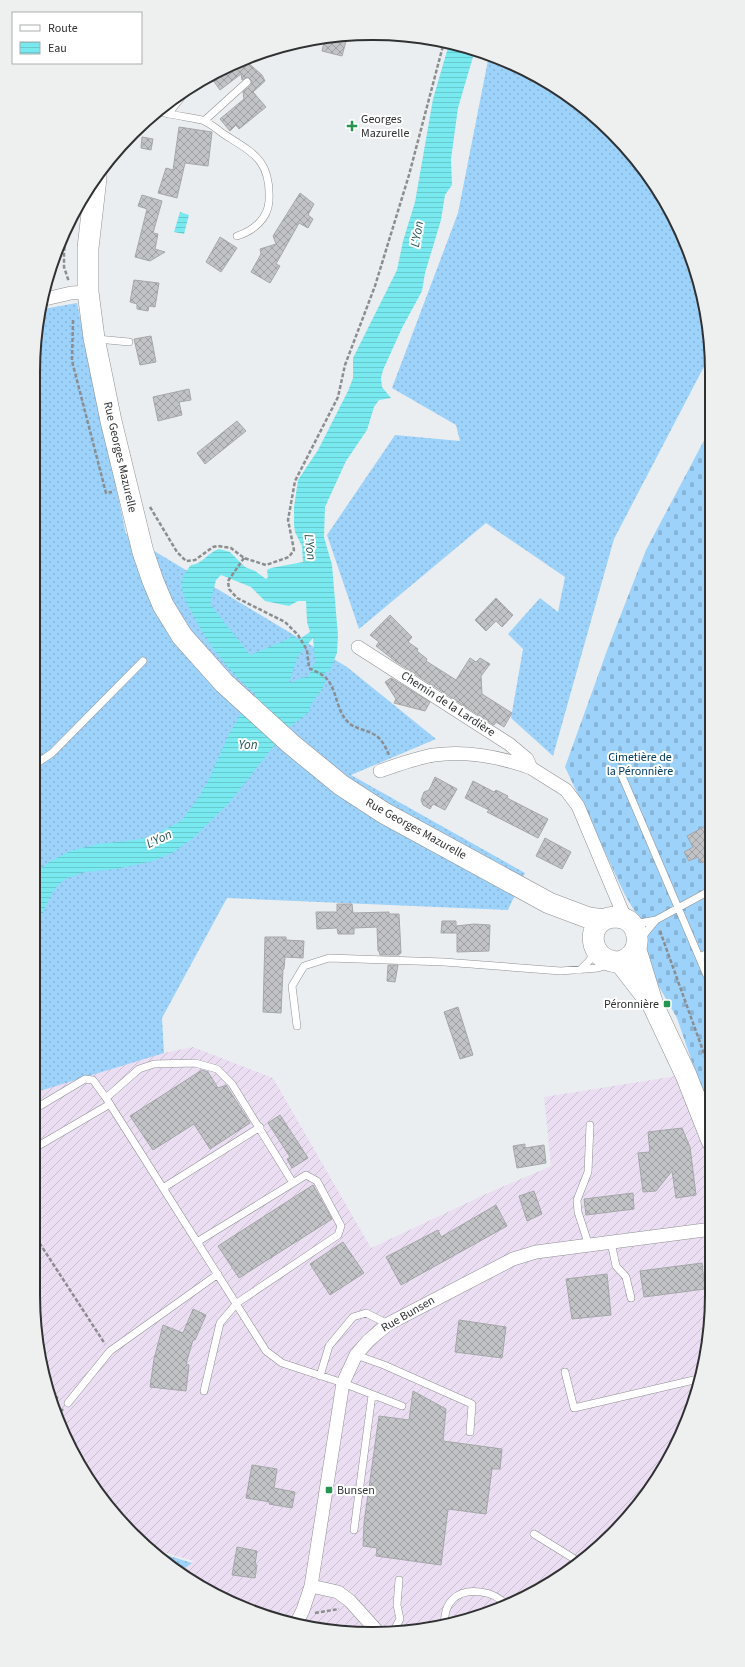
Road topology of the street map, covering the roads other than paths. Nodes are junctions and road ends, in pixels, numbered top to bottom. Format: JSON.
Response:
{"nodes":[{"id":1,"x":247,"y":82,"type":"dead end"},
{"id":2,"x":175,"y":106,"type":"edge"},
{"id":3,"x":165,"y":113,"type":"edge"},
{"id":4,"x":168,"y":114,"type":"junction"},
{"id":5,"x":204,"y":121,"type":"junction"},
{"id":6,"x":95,"y":190,"type":"edge"},
{"id":7,"x":236,"y":236,"type":"dead end"},
{"id":8,"x":80,"y":293,"type":"junction"},
{"id":9,"x":48,"y":298,"type":"edge"},
{"id":10,"x":94,"y":338,"type":"junction"},
{"id":11,"x":129,"y":342,"type":"dead end"},
{"id":12,"x":358,"y":647,"type":"dead end"},
{"id":13,"x":143,"y":661,"type":"dead end"},
{"id":14,"x":40,"y":761,"type":"edge"},
{"id":15,"x":531,"y":768,"type":"junction"},
{"id":16,"x":380,"y":771,"type":"dead end"},
{"id":17,"x":622,"y":776,"type":"dead end"},
{"id":18,"x":705,"y":893,"type":"edge"},
{"id":19,"x":549,"y":903,"type":"junction"},
{"id":20,"x":678,"y":907,"type":"junction"},
{"id":21,"x":656,"y":920,"type":"junction"},
{"id":22,"x":622,"y":937,"type":"junction"},
{"id":23,"x":593,"y":943,"type":"junction"},
{"id":24,"x":705,"y":954,"type":"edge"},
{"id":25,"x":699,"y":957,"type":"junction"},
{"id":26,"x":580,"y":970,"type":"junction"},
{"id":27,"x":705,"y":971,"type":"edge"},
{"id":28,"x":297,"y":1026,"type":"dead end"},
{"id":29,"x":108,"y":1101,"type":"junction"},
{"id":30,"x":40,"y":1106,"type":"edge"},
{"id":31,"x":705,"y":1123,"type":"edge"},
{"id":32,"x":590,"y":1125,"type":"dead end"},
{"id":33,"x":260,"y":1127,"type":"junction"},
{"id":34,"x":40,"y":1145,"type":"edge"},
{"id":35,"x":293,"y":1183,"type":"junction"},
{"id":36,"x":163,"y":1188,"type":"junction"},
{"id":37,"x":705,"y":1230,"type":"edge"},
{"id":38,"x":197,"y":1242,"type":"junction"},
{"id":39,"x":611,"y":1242,"type":"junction"},
{"id":40,"x":590,"y":1246,"type":"junction"},
{"id":41,"x":218,"y":1274,"type":"junction"},
{"id":42,"x":630,"y":1298,"type":"dead end"},
{"id":43,"x":237,"y":1303,"type":"junction"},
{"id":44,"x":388,"y":1324,"type":"junction"},
{"id":45,"x":356,"y":1356,"type":"junction"},
{"id":46,"x":565,"y":1372,"type":"dead end"},
{"id":47,"x":320,"y":1376,"type":"junction"},
{"id":48,"x":694,"y":1380,"type":"edge"},
{"id":49,"x":343,"y":1383,"type":"junction"},
{"id":50,"x":204,"y":1391,"type":"dead end"},
{"id":51,"x":372,"y":1395,"type":"junction"},
{"id":52,"x":68,"y":1403,"type":"dead end"},
{"id":53,"x":402,"y":1406,"type":"dead end"},
{"id":54,"x":470,"y":1432,"type":"dead end"},
{"id":55,"x":354,"y":1530,"type":"dead end"},
{"id":56,"x":534,"y":1534,"type":"dead end"},
{"id":57,"x":574,"y":1559,"type":"edge"},
{"id":58,"x":399,"y":1580,"type":"dead end"},
{"id":59,"x":310,"y":1586,"type":"junction"},
{"id":60,"x":503,"y":1601,"type":"edge"},
{"id":61,"x":299,"y":1619,"type":"edge"},
{"id":62,"x":445,"y":1619,"type":"edge"},
{"id":63,"x":396,"y":1626,"type":"edge"},
{"id":64,"x":373,"y":1627,"type":"edge"}],
"edges":[{"from":1,"to":5,"type":"lane"},
{"from":2,"to":4,"type":"lane"},
{"from":3,"to":4,"type":"lane"},
{"from":4,"to":5,"type":"lane"},
{"from":5,"to":7,"type":"lane"},
{"from":6,"to":8,"type":"main road","name":"Rue Georges Mazurelle"},
{"from":8,"to":9,"type":"street"},
{"from":8,"to":10,"type":"main road","name":"Rue Georges Mazurelle"},
{"from":10,"to":11,"type":"lane"},
{"from":10,"to":19,"type":"main road","name":"Rue Georges Mazurelle"},
{"from":12,"to":15,"type":"street","name":"Chemin de la Lardière"},
{"from":13,"to":14,"type":"lane"},
{"from":15,"to":16,"type":"street","name":"Chemin de la Lardière"},
{"from":15,"to":22,"type":"street","name":"Chemin de la Lardière"},
{"from":17,"to":20,"type":"lane"},
{"from":18,"to":20,"type":"lane"},
{"from":19,"to":22,"type":"main road"},
{"from":19,"to":23,"type":"main road"},
{"from":20,"to":21,"type":"lane"},
{"from":20,"to":25,"type":"lane"},
{"from":21,"to":22,"type":"lane"},
{"from":21,"to":22,"type":"lane"},
{"from":22,"to":23,"type":"main road"},
{"from":22,"to":23,"type":"main road"},
{"from":22,"to":26,"type":"lane"},
{"from":22,"to":31,"type":"main road"},
{"from":23,"to":26,"type":"lane"},
{"from":24,"to":25,"type":"lane"},
{"from":25,"to":27,"type":"lane"},
{"from":26,"to":28,"type":"lane"},
{"from":29,"to":30,"type":"lane"},
{"from":29,"to":33,"type":"lane"},
{"from":29,"to":34,"type":"lane"},
{"from":29,"to":36,"type":"lane"},
{"from":32,"to":40,"type":"lane"},
{"from":33,"to":35,"type":"lane"},
{"from":33,"to":36,"type":"lane"},
{"from":35,"to":38,"type":"lane"},
{"from":35,"to":43,"type":"lane"},
{"from":36,"to":38,"type":"lane"},
{"from":37,"to":39,"type":"street","name":"Rue Bunsen"},
{"from":38,"to":41,"type":"lane"},
{"from":39,"to":40,"type":"street","name":"Rue Bunsen"},
{"from":39,"to":42,"type":"lane"},
{"from":40,"to":44,"type":"street","name":"Rue Bunsen"},
{"from":41,"to":43,"type":"lane"},
{"from":41,"to":52,"type":"lane"},
{"from":43,"to":47,"type":"lane"},
{"from":43,"to":50,"type":"lane"},
{"from":44,"to":45,"type":"street","name":"Rue Bunsen"},
{"from":44,"to":47,"type":"lane"},
{"from":45,"to":49,"type":"street","name":"Rue Bunsen"},
{"from":45,"to":54,"type":"lane"},
{"from":46,"to":48,"type":"lane"},
{"from":47,"to":49,"type":"lane"},
{"from":49,"to":51,"type":"lane"},
{"from":49,"to":59,"type":"street","name":"Rue Bunsen"},
{"from":51,"to":53,"type":"lane"},
{"from":51,"to":55,"type":"lane"},
{"from":56,"to":57,"type":"lane"},
{"from":58,"to":63,"type":"lane"},
{"from":59,"to":61,"type":"street","name":"Rue Bunsen"},
{"from":59,"to":64,"type":"street"},
{"from":60,"to":62,"type":"lane"}]}
